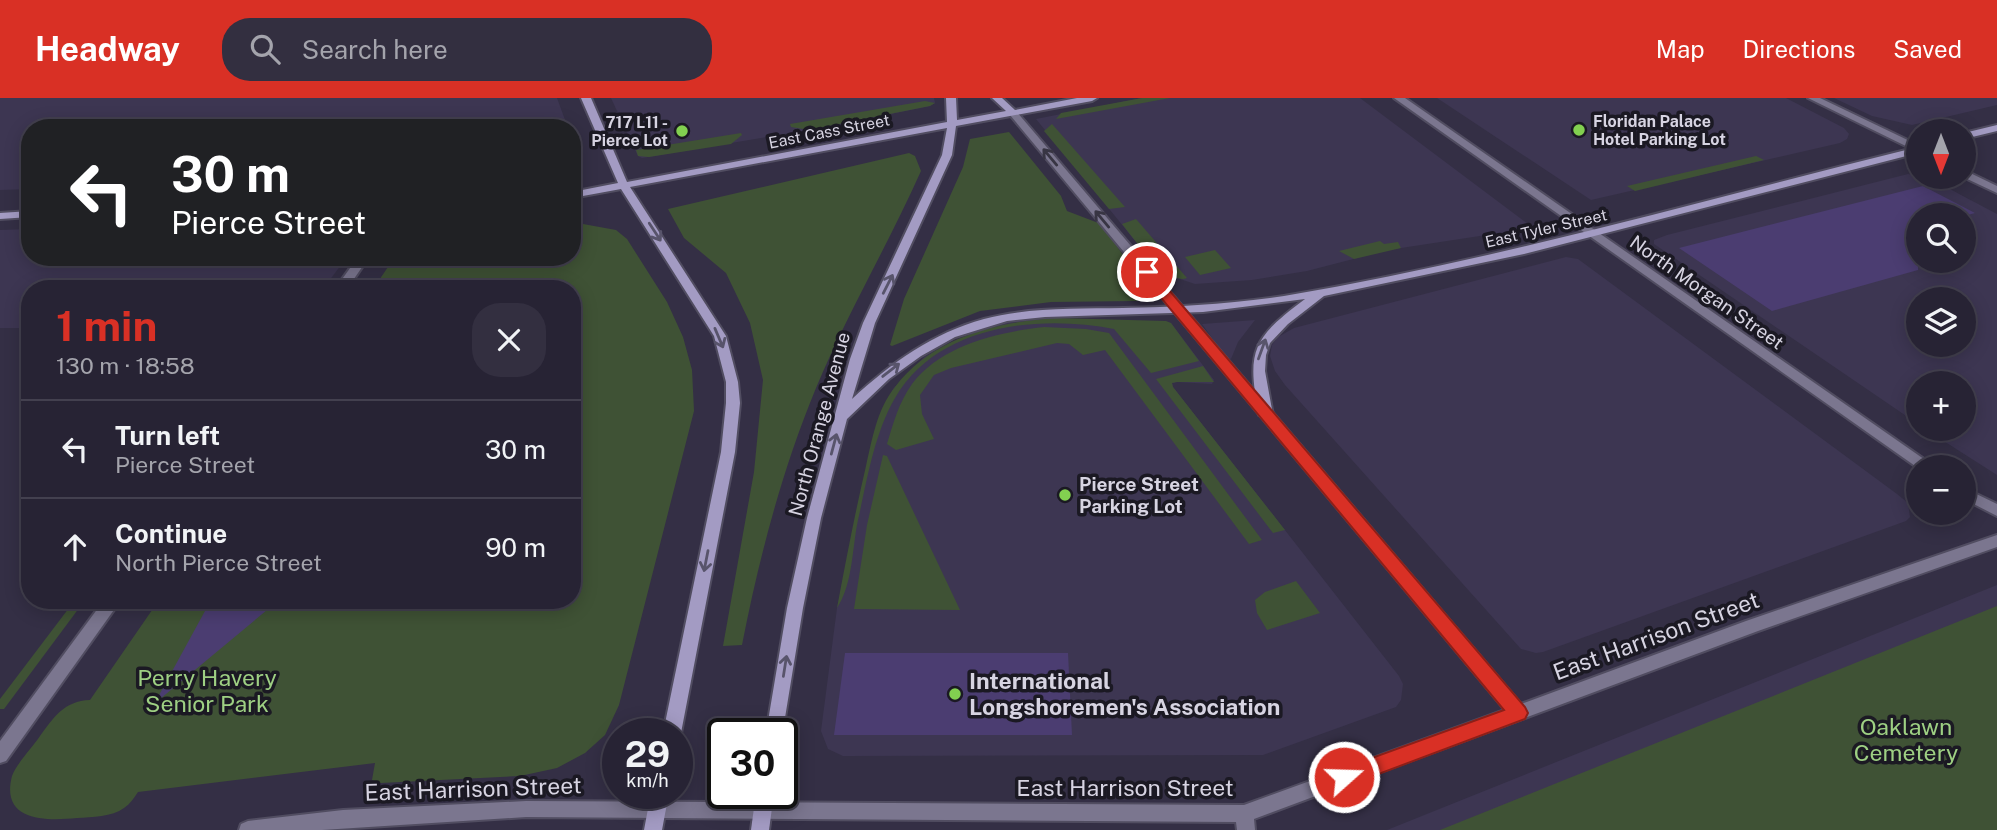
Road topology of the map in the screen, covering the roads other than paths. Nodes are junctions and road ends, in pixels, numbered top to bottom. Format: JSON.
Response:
{"nodes":[{"id":1,"x":586,"y":98,"type":"edge"},
{"id":2,"x":951,"y":98,"type":"edge"},
{"id":3,"x":997,"y":98,"type":"edge"},
{"id":4,"x":1092,"y":98,"type":"edge"},
{"id":5,"x":1399,"y":98,"type":"edge"},
{"id":6,"x":1813,"y":98,"type":"edge"},
{"id":7,"x":1013,"y":113,"type":"junction"},
{"id":8,"x":952,"y":124,"type":"junction"},
{"id":9,"x":1997,"y":128,"type":"edge"},
{"id":10,"x":1976,"y":133,"type":"edge"},
{"id":11,"x":1906,"y":143,"type":"edge"},
{"id":12,"x":1906,"y":152,"type":"edge"},
{"id":13,"x":1976,"y":179,"type":"edge"},
{"id":14,"x":624,"y":186,"type":"junction"},
{"id":15,"x":1997,"y":190,"type":"edge"},
{"id":16,"x":581,"y":193,"type":"edge"},
{"id":17,"x":21,"y":215,"type":"edge"},
{"id":18,"x":0,"y":216,"type":"edge"},
{"id":19,"x":1592,"y":234,"type":"junction"},
{"id":20,"x":1322,"y":292,"type":"junction"},
{"id":21,"x":1177,"y":310,"type":"junction"},
{"id":22,"x":1266,"y":415,"type":"junction"},
{"id":23,"x":841,"y":417,"type":"junction"},
{"id":24,"x":1909,"y":455,"type":"edge"},
{"id":25,"x":1976,"y":500,"type":"edge"},
{"id":26,"x":1997,"y":511,"type":"edge"},
{"id":27,"x":1997,"y":541,"type":"edge"},
{"id":28,"x":106,"y":609,"type":"edge"},
{"id":29,"x":1518,"y":713,"type":"junction"},
{"id":30,"x":675,"y":718,"type":"edge"},
{"id":31,"x":777,"y":718,"type":"edge"},
{"id":32,"x":0,"y":755,"type":"edge"},
{"id":33,"x":798,"y":802,"type":"edge"},
{"id":34,"x":602,"y":804,"type":"edge"},
{"id":35,"x":657,"y":809,"type":"edge"},
{"id":36,"x":763,"y":809,"type":"edge"},
{"id":37,"x":1245,"y":822,"type":"edge"},
{"id":38,"x":248,"y":830,"type":"edge"},
{"id":39,"x":653,"y":830,"type":"edge"},
{"id":40,"x":760,"y":830,"type":"edge"}],
"edges":[{"from":1,"to":14,"type":"main road"},
{"from":2,"to":8,"type":"main road","name":"North Orange Avenue"},
{"from":3,"to":7,"type":"main road"},
{"from":4,"to":7,"type":"main road","name":"East Cass Street"},
{"from":5,"to":19,"type":"street","name":"North Morgan Street"},
{"from":6,"to":11,"type":"street"},
{"from":7,"to":8,"type":"main road","name":"East Cass Street"},
{"from":21,"to":7,"type":"street","one_way":true},
{"from":8,"to":14,"type":"main road","name":"East Cass Street"},
{"from":23,"to":8,"type":"main road","name":"North Orange Avenue","one_way":true},
{"from":9,"to":10,"type":"main road"},
{"from":12,"to":19,"type":"main road","name":"East Tyler Street"},
{"from":13,"to":15,"type":"street"},
{"from":14,"to":16,"type":"main road","name":"East Cass Street"},
{"from":14,"to":30,"type":"main road","one_way":true},
{"from":17,"to":18,"type":"main road"},
{"from":19,"to":20,"type":"main road","name":"East Tyler Street"},
{"from":19,"to":24,"type":"street","name":"North Morgan Street"},
{"from":20,"to":21,"type":"main road","name":"East Tyler Street"},
{"from":22,"to":20,"type":"main road","one_way":true},
{"from":21,"to":22,"type":"street"},
{"from":23,"to":21,"type":"main road","name":"East Tyler Street","one_way":true},
{"from":22,"to":29,"type":"street"},
{"from":31,"to":23,"type":"main road","name":"North Orange Avenue","one_way":true},
{"from":25,"to":26,"type":"street"},
{"from":27,"to":29,"type":"street","name":"East Harrison Street"},
{"from":28,"to":32,"type":"street"},
{"from":29,"to":37,"type":"street","name":"East Harrison Street"},
{"from":33,"to":37,"type":"street","name":"East Harrison Street"},
{"from":34,"to":38,"type":"street","name":"East Harrison Street"},
{"from":35,"to":39,"type":"main road"},
{"from":36,"to":40,"type":"main road"}]}
